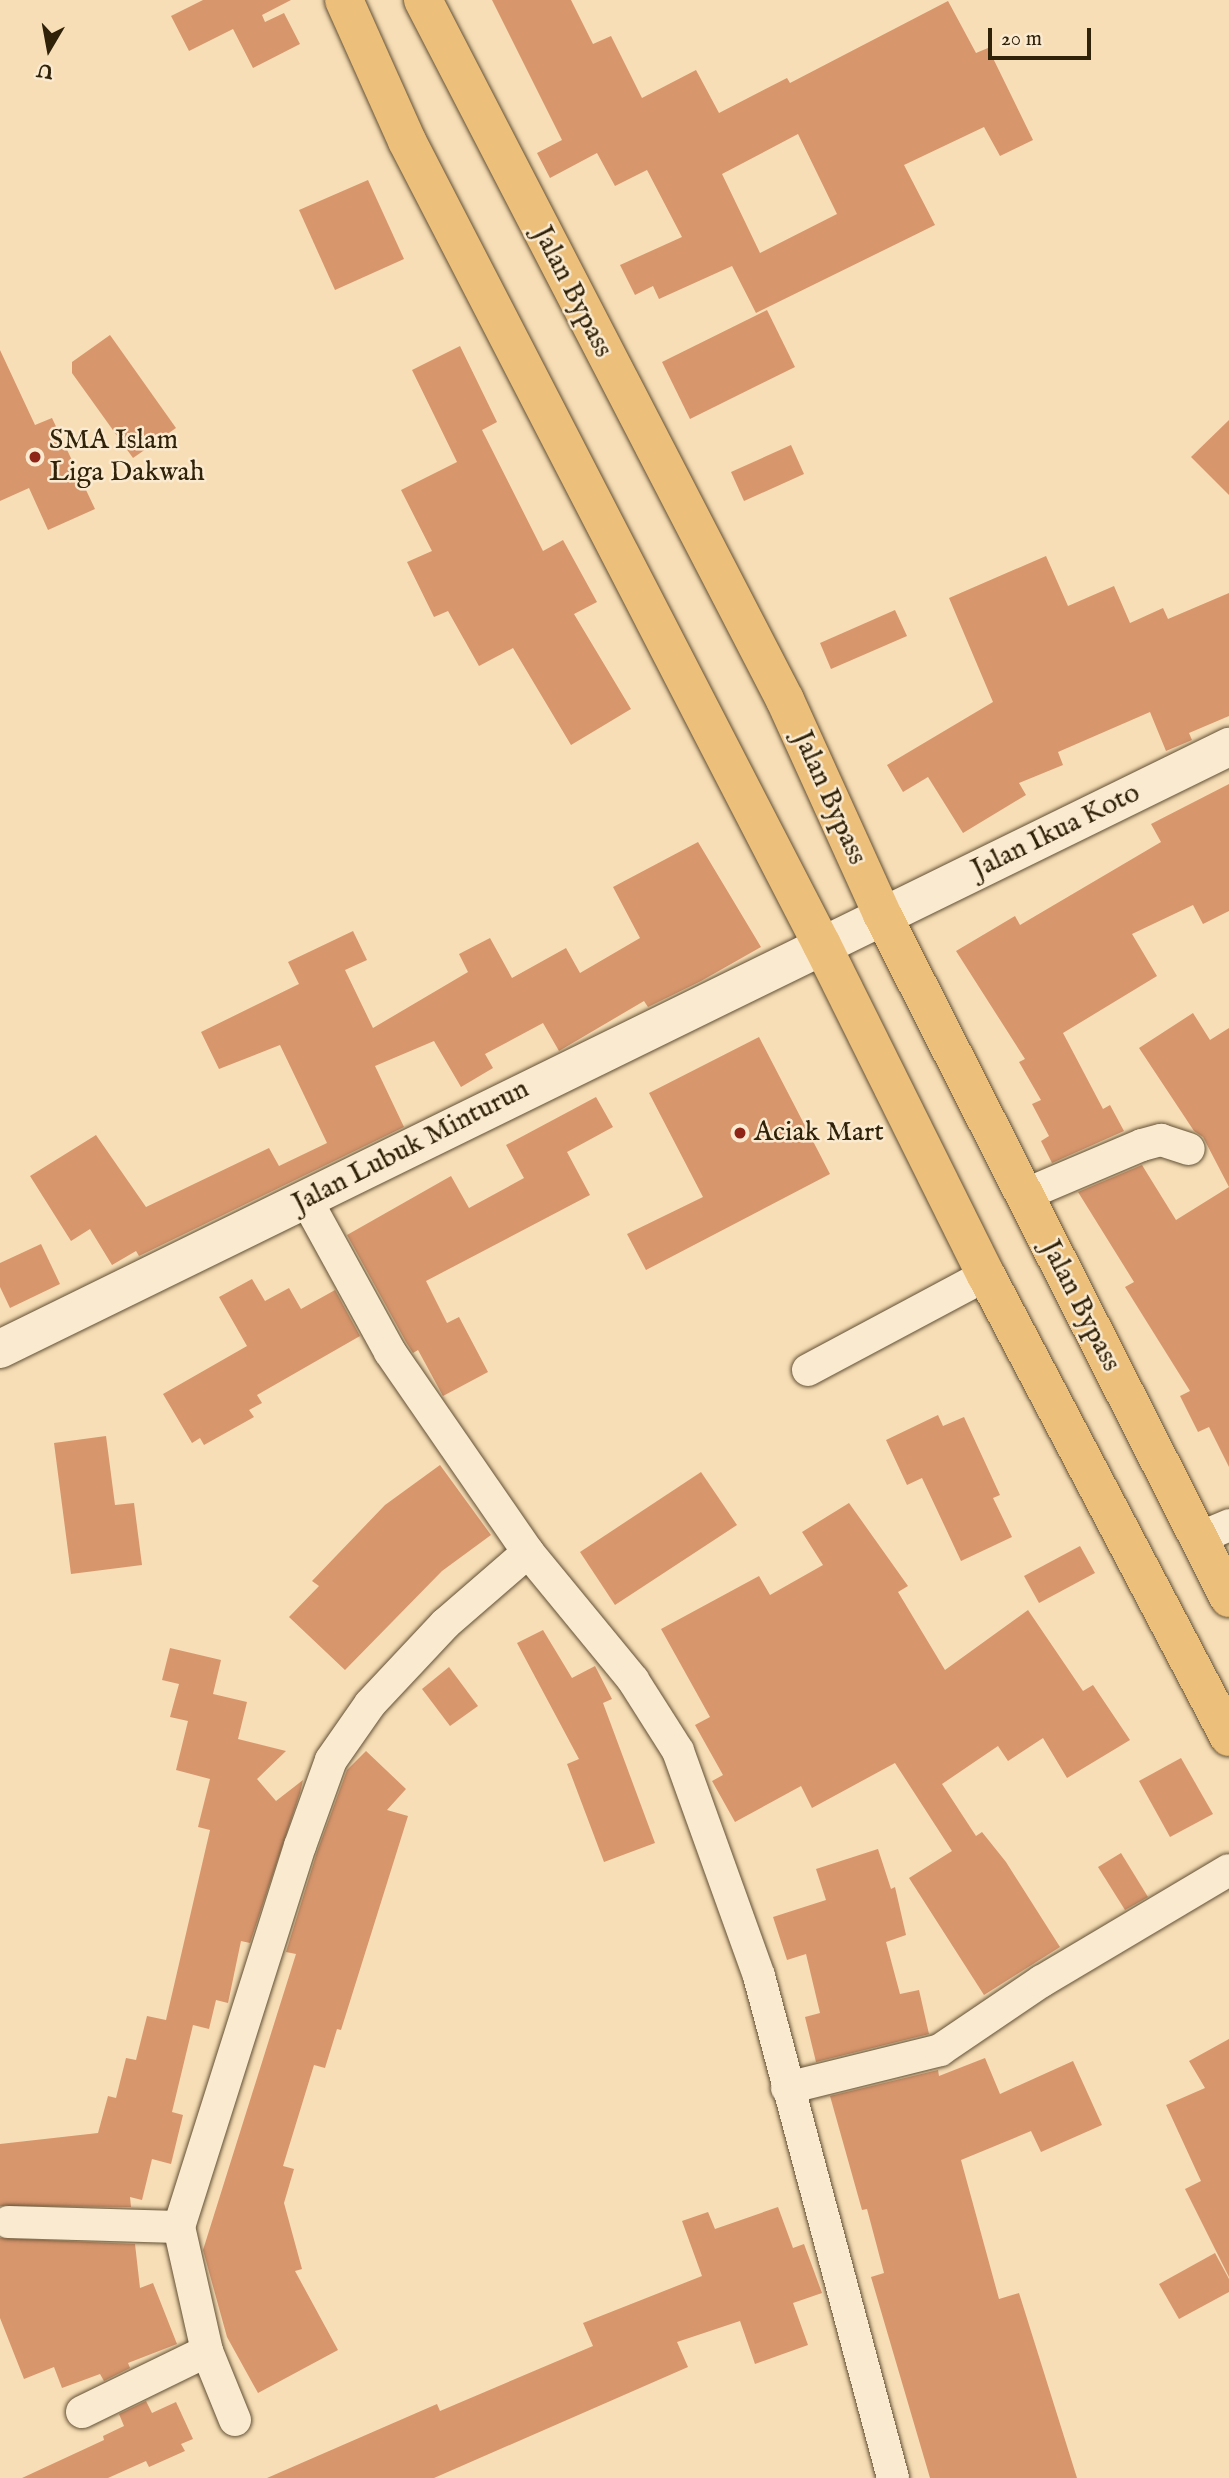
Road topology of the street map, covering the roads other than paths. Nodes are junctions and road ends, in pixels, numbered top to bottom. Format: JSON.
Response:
{"nodes":[{"id":1,"x":424,"y":0,"type":"edge"},
{"id":2,"x":349,"y":2,"type":"edge"},
{"id":3,"x":1228,"y":752,"type":"edge"},
{"id":4,"x":882,"y":914,"type":"junction"},
{"id":5,"x":822,"y":945,"type":"junction"},
{"id":6,"x":1189,"y":1149,"type":"dead end"},
{"id":7,"x":1024,"y":1195,"type":"junction"},
{"id":8,"x":307,"y":1201,"type":"junction"},
{"id":9,"x":986,"y":1275,"type":"junction"},
{"id":10,"x":0,"y":1349,"type":"edge"},
{"id":11,"x":808,"y":1370,"type":"dead end"},
{"id":12,"x":1214,"y":1531,"type":"edge"},
{"id":13,"x":528,"y":1552,"type":"junction"},
{"id":14,"x":1229,"y":1598,"type":"edge"},
{"id":15,"x":1222,"y":1722,"type":"edge"},
{"id":16,"x":1229,"y":1870,"type":"edge"},
{"id":17,"x":787,"y":2088,"type":"junction"},
{"id":18,"x":8,"y":2222,"type":"dead end"},
{"id":19,"x":178,"y":2227,"type":"junction"},
{"id":20,"x":206,"y":2351,"type":"junction"},
{"id":21,"x":82,"y":2412,"type":"dead end"},
{"id":22,"x":235,"y":2420,"type":"dead end"},
{"id":23,"x":893,"y":2478,"type":"edge"}],
"edges":[{"from":1,"to":4,"type":"highway","name":"Jalan Bypass"},
{"from":2,"to":5,"type":"highway"},
{"from":3,"to":4,"type":"street","name":"Jalan Ikua Koto"},
{"from":4,"to":5,"type":"street","name":"Jalan Ikua Koto"},
{"from":4,"to":7,"type":"highway","name":"Jalan Bypass"},
{"from":5,"to":8,"type":"street","name":"Jalan Lubuk Minturun"},
{"from":5,"to":9,"type":"highway"},
{"from":6,"to":7,"type":"street"},
{"from":7,"to":12,"type":"highway","name":"Jalan Bypass"},
{"from":8,"to":10,"type":"street","name":"Jalan Lubuk Minturun"},
{"from":8,"to":13,"type":"street"},
{"from":9,"to":11,"type":"street"},
{"from":9,"to":15,"type":"highway"},
{"from":12,"to":14,"type":"highway","name":"Jalan Bypass"},
{"from":13,"to":17,"type":"street"},
{"from":13,"to":19,"type":"street"},
{"from":16,"to":17,"type":"street"},
{"from":17,"to":23,"type":"street"},
{"from":18,"to":19,"type":"street"},
{"from":19,"to":20,"type":"street"},
{"from":20,"to":21,"type":"street"},
{"from":20,"to":22,"type":"street"}]}
